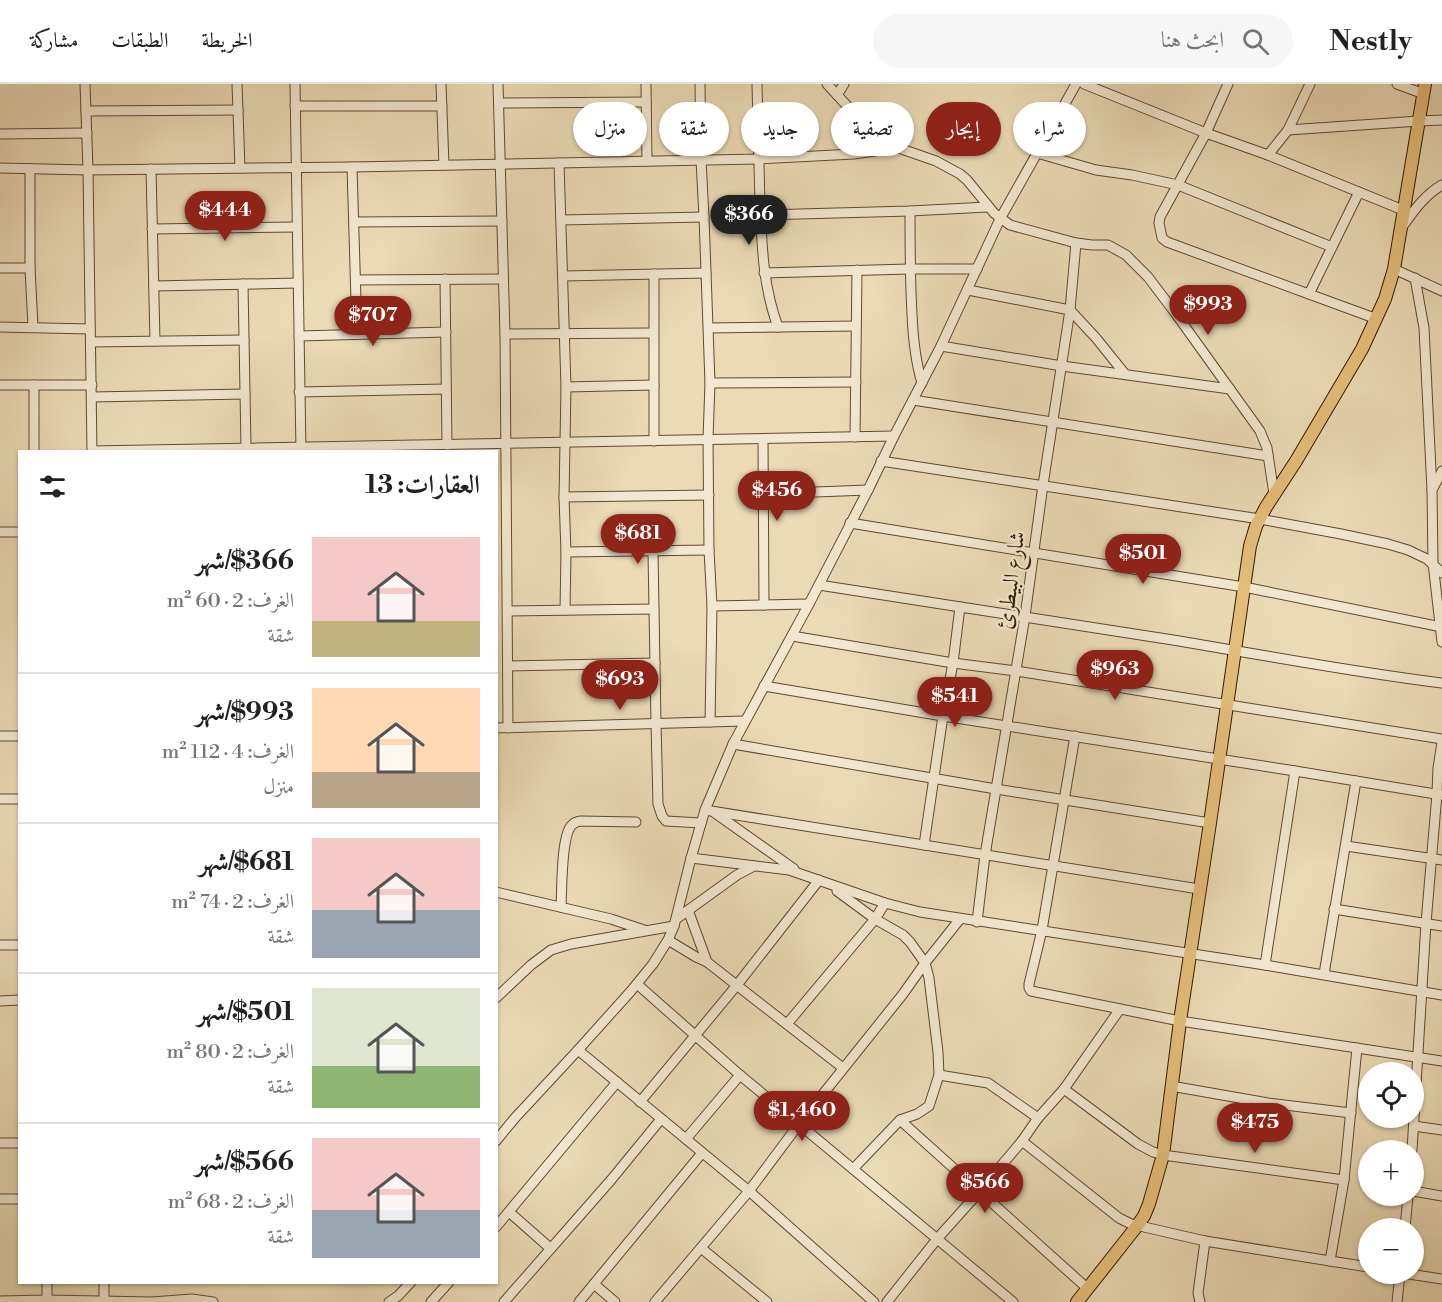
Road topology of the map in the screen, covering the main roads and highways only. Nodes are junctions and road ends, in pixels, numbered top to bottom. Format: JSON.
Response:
{"nodes":[{"id":1,"x":1425,"y":89,"type":"edge"},
{"id":2,"x":1077,"y":1302,"type":"edge"}],
"edges":[{"from":1,"to":2,"type":"main road"}]}
